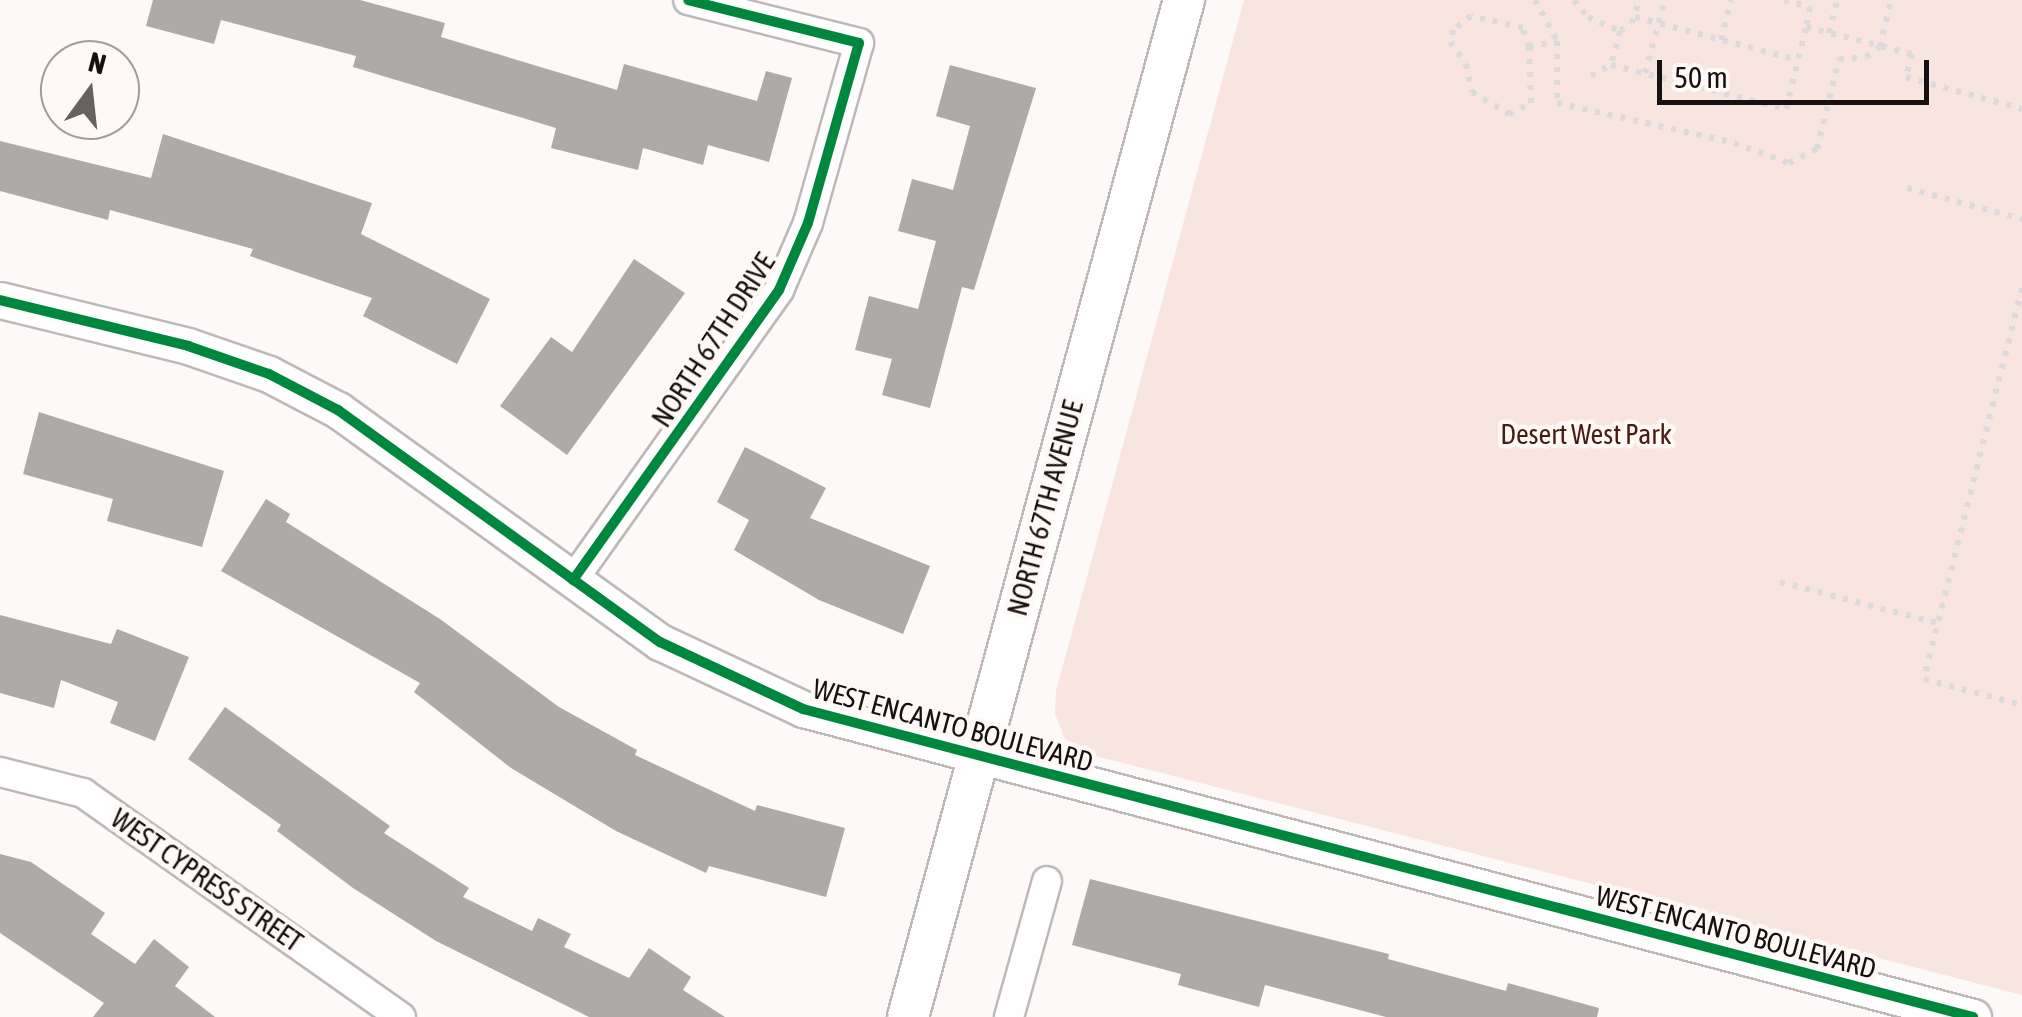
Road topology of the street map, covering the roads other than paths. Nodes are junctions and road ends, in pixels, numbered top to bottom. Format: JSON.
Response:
{"nodes":[{"id":1,"x":688,"y":0,"type":"edge"},
{"id":2,"x":1184,"y":0,"type":"edge"},
{"id":3,"x":0,"y":300,"type":"edge"},
{"id":4,"x":572,"y":580,"type":"junction"},
{"id":5,"x":977,"y":757,"type":"junction"},
{"id":6,"x":0,"y":772,"type":"edge"},
{"id":7,"x":1047,"y":881,"type":"dead end"},
{"id":8,"x":401,"y":1017,"type":"edge"},
{"id":9,"x":908,"y":1017,"type":"edge"},
{"id":10,"x":1009,"y":1017,"type":"edge"},
{"id":11,"x":1973,"y":1017,"type":"edge"}],
"edges":[{"from":1,"to":4,"type":"street","name":"NORTH 67TH DRIVE"},
{"from":2,"to":5,"type":"main road","name":"NORTH 67TH AVENUE"},
{"from":3,"to":4,"type":"street","name":"WEST ENCANTO BOULEVARD"},
{"from":4,"to":5,"type":"street","name":"WEST ENCANTO BOULEVARD"},
{"from":5,"to":9,"type":"main road","name":"NORTH 67TH AVENUE"},
{"from":5,"to":11,"type":"street","name":"WEST ENCANTO BOULEVARD"},
{"from":6,"to":8,"type":"street","name":"WEST CYPRESS STREET"},
{"from":7,"to":10,"type":"street"}]}
